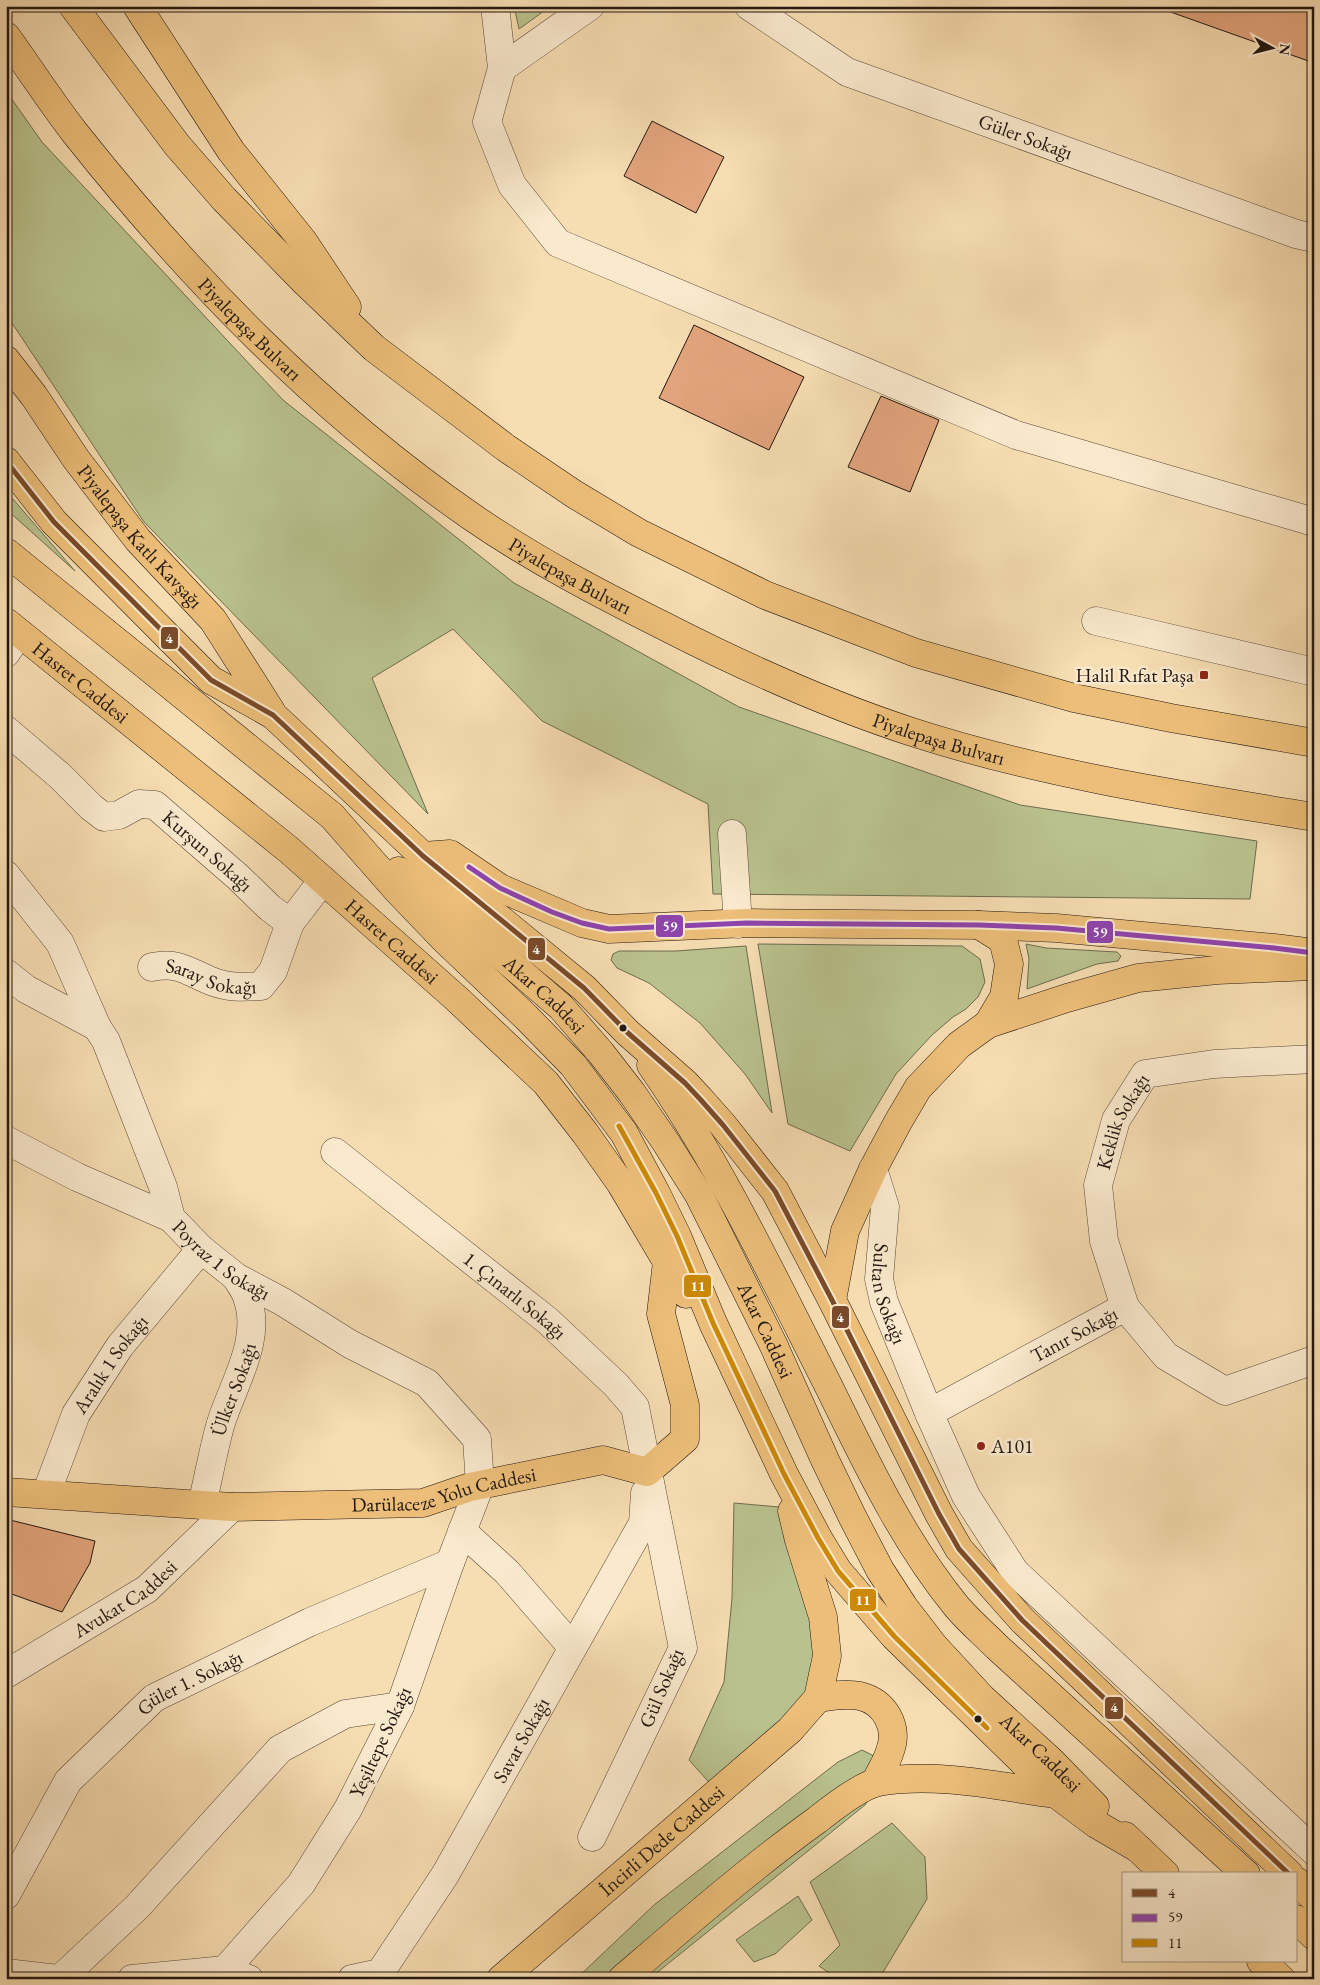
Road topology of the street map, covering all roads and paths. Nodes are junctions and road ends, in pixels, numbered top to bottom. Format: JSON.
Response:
{"nodes":[{"id":1,"x":73,"y":6,"type":"edge"},
{"id":2,"x":137,"y":6,"type":"edge"},
{"id":3,"x":495,"y":6,"type":"edge"},
{"id":4,"x":590,"y":6,"type":"edge"},
{"id":5,"x":749,"y":6,"type":"edge"},
{"id":6,"x":6,"y":36,"type":"edge"},
{"id":7,"x":502,"y":68,"type":"junction"},
{"id":8,"x":1314,"y":238,"type":"edge"},
{"id":9,"x":374,"y":348,"type":"junction"},
{"id":10,"x":6,"y":360,"type":"edge"},
{"id":11,"x":6,"y":461,"type":"edge"},
{"id":12,"x":1314,"y":522,"type":"edge"},
{"id":13,"x":6,"y":552,"type":"edge"},
{"id":14,"x":1096,"y":621,"type":"dead end"},
{"id":15,"x":10,"y":636,"type":"edge"},
{"id":16,"x":1314,"y":672,"type":"edge"},
{"id":17,"x":273,"y":715,"type":"junction"},
{"id":18,"x":6,"y":730,"type":"edge"},
{"id":19,"x":1312,"y":742,"type":"edge"},
{"id":20,"x":332,"y":816,"type":"junction"},
{"id":21,"x":1314,"y":817,"type":"edge"},
{"id":22,"x":732,"y":834,"type":"dead end"},
{"id":23,"x":423,"y":856,"type":"junction"},
{"id":24,"x":6,"y":875,"type":"edge"},
{"id":25,"x":323,"y":880,"type":"junction"},
{"id":26,"x":290,"y":922,"type":"junction"},
{"id":27,"x":738,"y":924,"type":"junction"},
{"id":28,"x":979,"y":925,"type":"junction"},
{"id":29,"x":1314,"y":953,"type":"edge"},
{"id":30,"x":1314,"y":966,"type":"edge"},
{"id":31,"x":152,"y":967,"type":"dead end"},
{"id":32,"x":6,"y":973,"type":"edge"},
{"id":33,"x":988,"y":1024,"type":"junction"},
{"id":34,"x":97,"y":1027,"type":"junction"},
{"id":35,"x":628,"y":1033,"type":"junction"},
{"id":36,"x":1314,"y":1059,"type":"edge"},
{"id":37,"x":6,"y":1140,"type":"edge"},
{"id":38,"x":335,"y":1152,"type":"dead end"},
{"id":39,"x":873,"y":1169,"type":"junction"},
{"id":40,"x":171,"y":1218,"type":"junction"},
{"id":41,"x":201,"y":1249,"type":"junction"},
{"id":42,"x":667,"y":1262,"type":"junction"},
{"id":43,"x":236,"y":1277,"type":"junction"},
{"id":44,"x":832,"y":1300,"type":"junction"},
{"id":45,"x":1125,"y":1307,"type":"junction"},
{"id":46,"x":713,"y":1322,"type":"junction"},
{"id":47,"x":1314,"y":1360,"type":"edge"},
{"id":48,"x":929,"y":1413,"type":"junction"},
{"id":49,"x":647,"y":1472,"type":"junction"},
{"id":50,"x":784,"y":1474,"type":"junction"},
{"id":51,"x":480,"y":1485,"type":"junction"},
{"id":52,"x":6,"y":1492,"type":"edge"},
{"id":53,"x":46,"y":1494,"type":"junction"},
{"id":54,"x":202,"y":1505,"type":"junction"},
{"id":55,"x":232,"y":1507,"type":"junction"},
{"id":56,"x":462,"y":1531,"type":"junction"},
{"id":57,"x":450,"y":1562,"type":"junction"},
{"id":58,"x":572,"y":1646,"type":"junction"},
{"id":59,"x":6,"y":1674,"type":"edge"},
{"id":60,"x":818,"y":1698,"type":"junction"},
{"id":61,"x":400,"y":1706,"type":"junction"},
{"id":62,"x":875,"y":1783,"type":"junction"},
{"id":63,"x":1056,"y":1794,"type":"junction"},
{"id":64,"x":592,"y":1837,"type":"dead end"},
{"id":65,"x":1138,"y":1849,"type":"junction"},
{"id":66,"x":1314,"y":1851,"type":"edge"},
{"id":67,"x":1163,"y":1872,"type":"edge"},
{"id":68,"x":1244,"y":1872,"type":"edge"},
{"id":69,"x":1287,"y":1872,"type":"edge"},
{"id":70,"x":1298,"y":1883,"type":"edge"},
{"id":71,"x":6,"y":1895,"type":"edge"},
{"id":72,"x":1314,"y":1898,"type":"edge"},
{"id":73,"x":1298,"y":1922,"type":"edge"},
{"id":74,"x":1314,"y":1936,"type":"edge"},
{"id":75,"x":1252,"y":1962,"type":"edge"},
{"id":76,"x":1262,"y":1962,"type":"edge"},
{"id":77,"x":6,"y":1973,"type":"edge"},
{"id":78,"x":237,"y":1974,"type":"edge"},
{"id":79,"x":187,"y":1976,"type":"edge"},
{"id":80,"x":59,"y":1979,"type":"edge"},
{"id":81,"x":132,"y":1979,"type":"edge"},
{"id":82,"x":352,"y":1979,"type":"edge"},
{"id":83,"x":501,"y":1979,"type":"edge"},
{"id":84,"x":622,"y":1979,"type":"edge"},
{"id":85,"x":1266,"y":1979,"type":"edge"},
{"id":86,"x":1281,"y":1979,"type":"edge"}],
"edges":[{"from":1,"to":9,"type":"main road"},
{"from":2,"to":9,"type":"main road"},
{"from":3,"to":7,"type":"street"},
{"from":4,"to":7,"type":"street"},
{"from":5,"to":8,"type":"street","name":"Güler Sokağı"},
{"from":6,"to":21,"type":"main road","name":"Piyalepaşa Bulvarı"},
{"from":7,"to":12,"type":"street"},
{"from":9,"to":19,"type":"main road"},
{"from":10,"to":17,"type":"main road","name":"Piyalepaşa Katlı Kavşağı"},
{"from":11,"to":17,"type":"main road"},
{"from":13,"to":20,"type":"main road"},
{"from":14,"to":16,"type":"street"},
{"from":15,"to":25,"type":"main road","name":"Hasret Caddesi"},
{"from":17,"to":23,"type":"main road"},
{"from":18,"to":26,"type":"street","name":"Kurşun Sokağı"},
{"from":20,"to":46,"type":"main road"},
{"from":20,"to":65,"type":"main road","name":"Akar Caddesi"},
{"from":22,"to":27,"type":"street"},
{"from":23,"to":27,"type":"main road"},
{"from":23,"to":35,"type":"main road"},
{"from":24,"to":34,"type":"street","name":"Poyraz 1 Sokağı"},
{"from":25,"to":26,"type":"street"},
{"from":25,"to":42,"type":"main road","name":"Hasret Caddesi"},
{"from":26,"to":31,"type":"street","name":"Saray Sokağı"},
{"from":27,"to":28,"type":"main road"},
{"from":28,"to":29,"type":"main road"},
{"from":28,"to":33,"type":"main road"},
{"from":30,"to":33,"type":"main road"},
{"from":32,"to":34,"type":"street"},
{"from":33,"to":39,"type":"main road"},
{"from":34,"to":40,"type":"street","name":"Poyraz 1 Sokağı"},
{"from":35,"to":44,"type":"main road"},
{"from":35,"to":68,"type":"main road","name":"Akar Caddesi"},
{"from":36,"to":45,"type":"street","name":"Keklik Sokağı"},
{"from":37,"to":40,"type":"street"},
{"from":38,"to":49,"type":"street","name":"1. Çınarlı Sokağı"},
{"from":39,"to":44,"type":"main road"},
{"from":39,"to":48,"type":"street","name":"Sultan Sokağı"},
{"from":40,"to":41,"type":"street","name":"Poyraz 1 Sokağı"},
{"from":41,"to":43,"type":"street","name":"Poyraz 1 Sokağı"},
{"from":41,"to":53,"type":"street","name":"Aralık 1 Sokağı"},
{"from":42,"to":46,"type":"main road","name":"Hasret Caddesi"},
{"from":42,"to":49,"type":"main road"},
{"from":43,"to":51,"type":"street","name":"Poyraz 1 Sokağı"},
{"from":43,"to":54,"type":"street","name":"Ülker Sokağı"},
{"from":44,"to":69,"type":"main road"},
{"from":45,"to":47,"type":"street","name":"Tanır Sokağı"},
{"from":45,"to":48,"type":"street","name":"Tanır Sokağı"},
{"from":46,"to":50,"type":"main road"},
{"from":48,"to":66,"type":"street"},
{"from":49,"to":51,"type":"main road","name":"Darülaceze Yolu Caddesi"},
{"from":49,"to":58,"type":"street","name":"Savar Sokağı"},
{"from":49,"to":64,"type":"street","name":"Gül Sokağı"},
{"from":50,"to":60,"type":"main road"},
{"from":50,"to":63,"type":"main road"},
{"from":51,"to":55,"type":"main road","name":"Darülaceze Yolu Caddesi"},
{"from":51,"to":56,"type":"street","name":"Yeşiltepe Sokağı"},
{"from":52,"to":53,"type":"main road","name":"Darülaceze Yolu Caddesi"},
{"from":53,"to":54,"type":"main road","name":"Darülaceze Yolu Caddesi"},
{"from":54,"to":55,"type":"main road","name":"Darülaceze Yolu Caddesi"},
{"from":55,"to":59,"type":"street","name":"Avukat Caddesi"},
{"from":56,"to":57,"type":"street","name":"Yeşiltepe Sokağı"},
{"from":56,"to":58,"type":"street"},
{"from":57,"to":61,"type":"street","name":"Yeşiltepe Sokağı"},
{"from":57,"to":71,"type":"street","name":"Güler 1. Sokağı"},
{"from":58,"to":82,"type":"street","name":"Savar Sokağı"},
{"from":60,"to":62,"type":"main road"},
{"from":60,"to":83,"type":"main road","name":"İncirli Dede Caddesi"},
{"from":61,"to":78,"type":"street","name":"Yeşiltepe Sokağı"},
{"from":61,"to":80,"type":"street"},
{"from":62,"to":63,"type":"main road"},
{"from":62,"to":84,"type":"main road"},
{"from":63,"to":65,"type":"main road"},
{"from":65,"to":67,"type":"main road","name":"Akar Caddesi"},
{"from":70,"to":72,"type":"main road"},
{"from":73,"to":74,"type":"main road"},
{"from":75,"to":85,"type":"main road"},
{"from":76,"to":86,"type":"main road"},
{"from":77,"to":80,"type":"street"},
{"from":78,"to":79,"type":"street"},
{"from":79,"to":81,"type":"street"}]}
